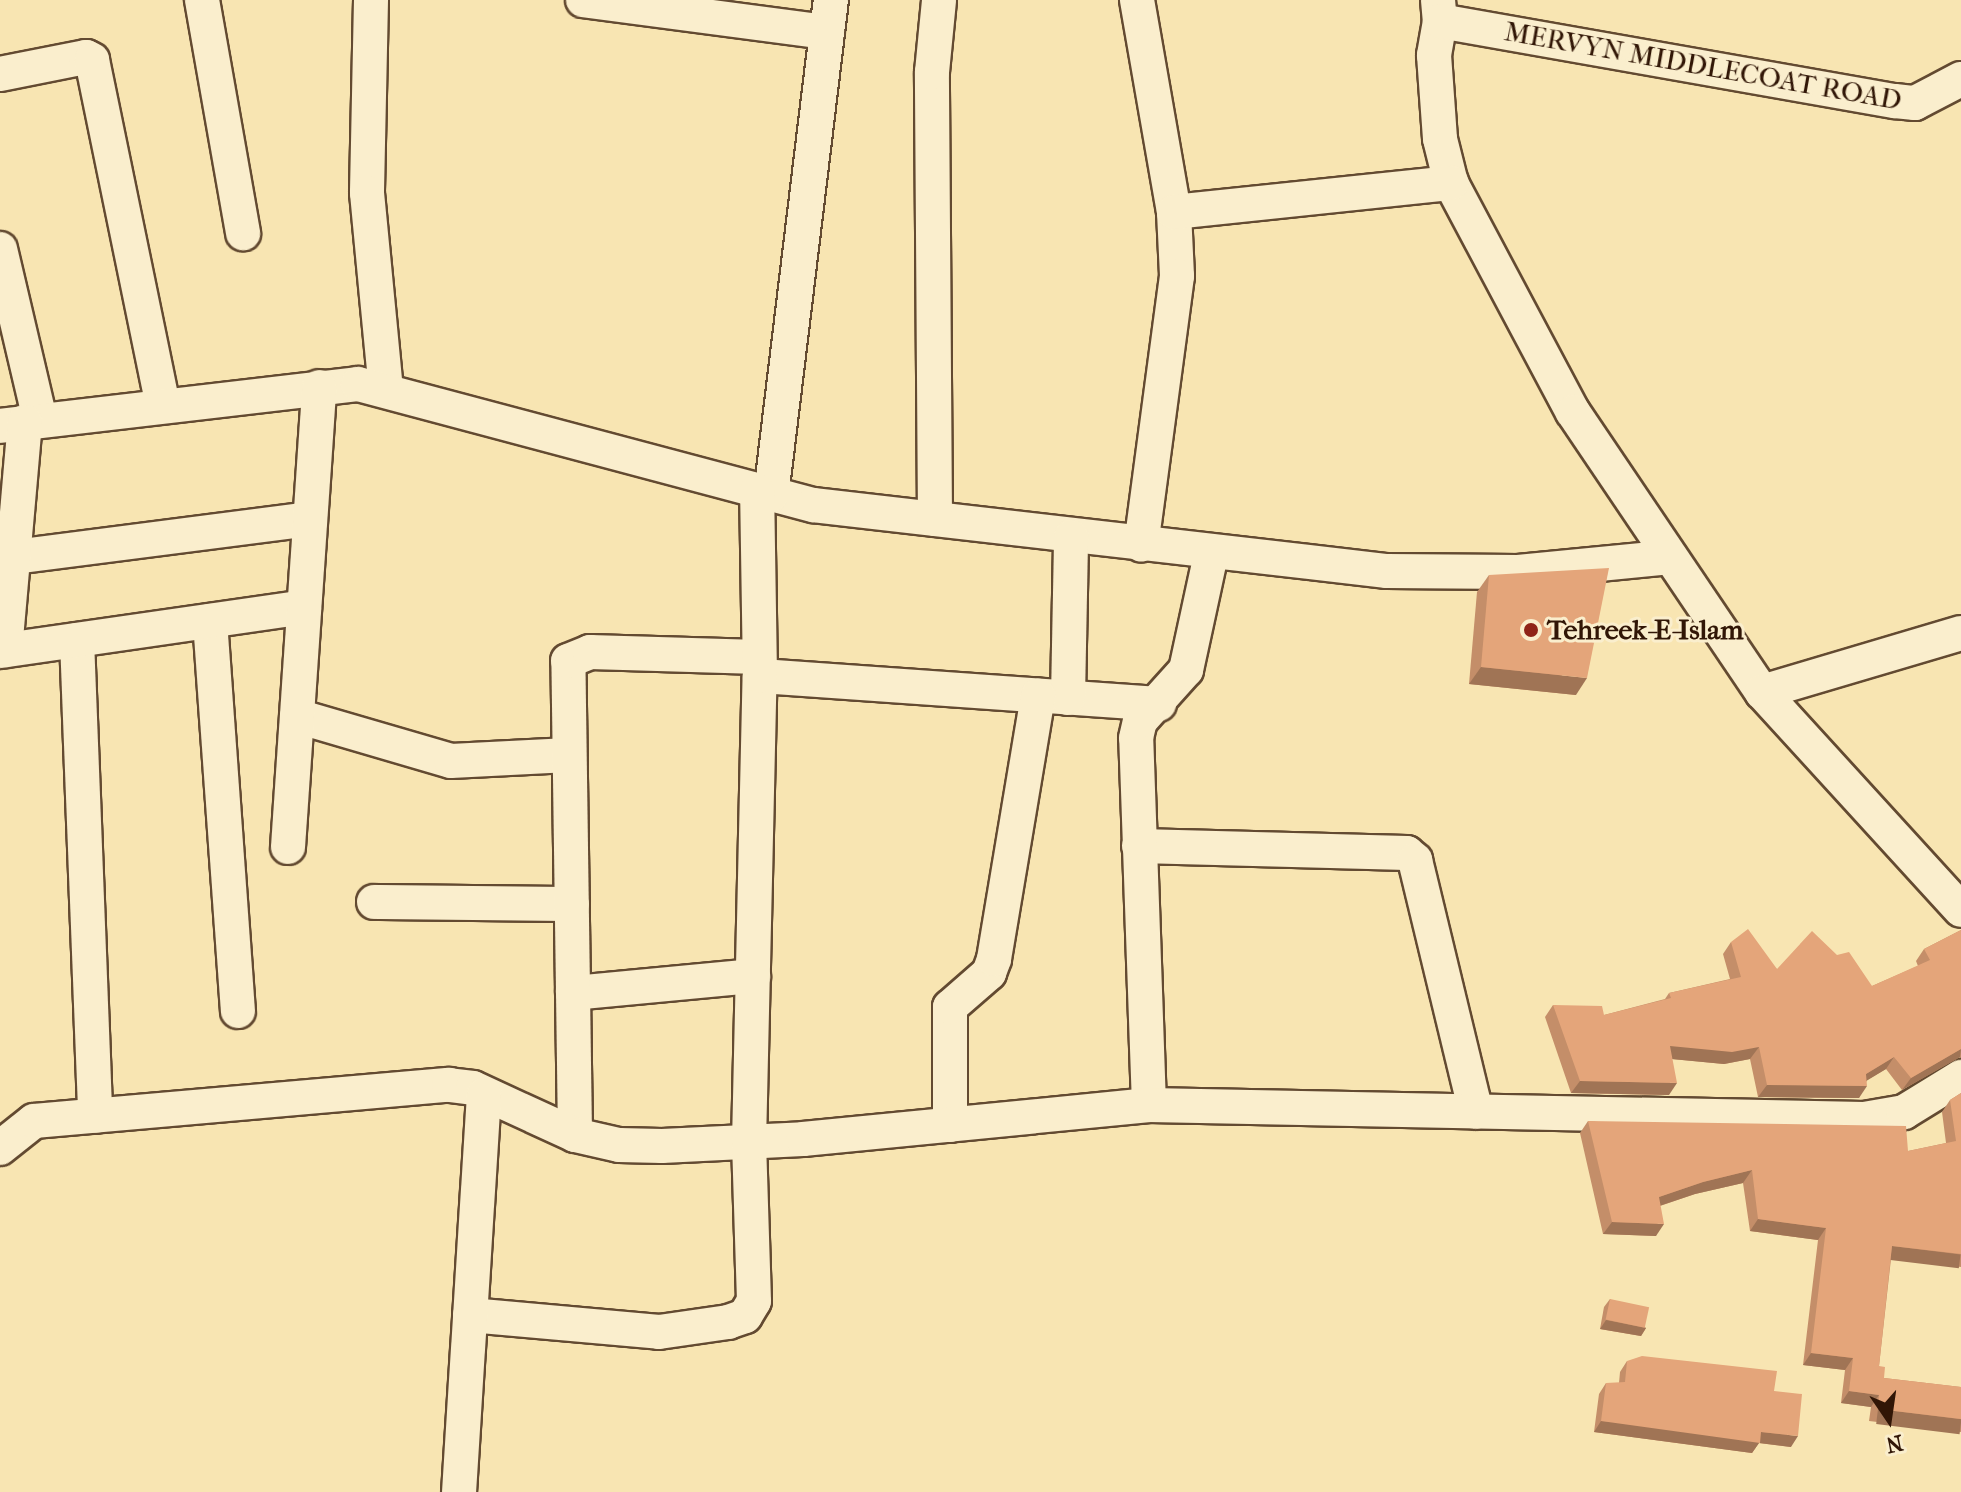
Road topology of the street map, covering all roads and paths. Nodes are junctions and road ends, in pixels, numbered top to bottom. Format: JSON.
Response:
{"nodes":[{"id":1,"x":202,"y":0,"type":"edge"},
{"id":2,"x":371,"y":0,"type":"edge"},
{"id":3,"x":583,"y":0,"type":"edge"},
{"id":4,"x":939,"y":0,"type":"edge"},
{"id":5,"x":1137,"y":0,"type":"edge"},
{"id":6,"x":1439,"y":10,"type":"edge"},
{"id":7,"x":829,"y":16,"type":"edge"},
{"id":8,"x":0,"y":74,"type":"edge"},
{"id":9,"x":1961,"y":79,"type":"edge"},
{"id":10,"x":1451,"y":183,"type":"junction"},
{"id":11,"x":1174,"y":212,"type":"junction"},
{"id":12,"x":243,"y":233,"type":"dead end"},
{"id":13,"x":0,"y":249,"type":"edge"},
{"id":14,"x":319,"y":387,"type":"junction"},
{"id":15,"x":386,"y":389,"type":"junction"},
{"id":16,"x":163,"y":405,"type":"junction"},
{"id":17,"x":22,"y":422,"type":"edge"},
{"id":18,"x":764,"y":493,"type":"junction"},
{"id":19,"x":310,"y":519,"type":"junction"},
{"id":20,"x":935,"y":519,"type":"junction"},
{"id":21,"x":1071,"y":537,"type":"junction"},
{"id":22,"x":1141,"y":545,"type":"junction"},
{"id":23,"x":1211,"y":554,"type":"junction"},
{"id":24,"x":14,"y":557,"type":"junction"},
{"id":25,"x":1670,"y":557,"type":"junction"},
{"id":26,"x":304,"y":607,"type":"junction"},
{"id":27,"x":210,"y":621,"type":"junction"},
{"id":28,"x":1961,"y":633,"type":"edge"},
{"id":29,"x":77,"y":640,"type":"junction"},
{"id":30,"x":3,"y":650,"type":"edge"},
{"id":31,"x":760,"y":666,"type":"junction"},
{"id":32,"x":1762,"y":692,"type":"junction"},
{"id":33,"x":1053,"y":697,"type":"junction"},
{"id":34,"x":1159,"y":704,"type":"junction"},
{"id":35,"x":297,"y":716,"type":"junction"},
{"id":36,"x":569,"y":755,"type":"junction"},
{"id":37,"x":1139,"y":846,"type":"junction"},
{"id":38,"x":288,"y":847,"type":"dead end"},
{"id":39,"x":374,"y":902,"type":"dead end"},
{"id":40,"x":572,"y":904,"type":"junction"},
{"id":41,"x":1961,"y":910,"type":"edge"},
{"id":42,"x":753,"y":976,"type":"junction"},
{"id":43,"x":573,"y":993,"type":"junction"},
{"id":44,"x":238,"y":1011,"type":"dead end"},
{"id":45,"x":1961,"y":1077,"type":"edge"},
{"id":46,"x":484,"y":1095,"type":"junction"},
{"id":47,"x":1149,"y":1105,"type":"junction"},
{"id":48,"x":1476,"y":1112,"type":"junction"},
{"id":49,"x":95,"y":1116,"type":"junction"},
{"id":50,"x":950,"y":1125,"type":"junction"},
{"id":51,"x":575,"y":1135,"type":"junction"},
{"id":52,"x":749,"y":1143,"type":"junction"},
{"id":53,"x":0,"y":1148,"type":"edge"},
{"id":54,"x":470,"y":1315,"type":"junction"},
{"id":55,"x":459,"y":1492,"type":"edge"}],
"edges":[{"from":1,"to":12,"type":"street"},
{"from":2,"to":15,"type":"street"},
{"from":3,"to":7,"type":"street"},
{"from":4,"to":20,"type":"street"},
{"from":5,"to":11,"type":"street"},
{"from":6,"to":9,"type":"street","name":"MERVYN MIDDLECOAT ROAD"},
{"from":6,"to":10,"type":"street"},
{"from":7,"to":18,"type":"street"},
{"from":8,"to":16,"type":"street"},
{"from":10,"to":11,"type":"street"},
{"from":10,"to":25,"type":"street"},
{"from":11,"to":22,"type":"street"},
{"from":13,"to":17,"type":"street"},
{"from":14,"to":15,"type":"street"},
{"from":14,"to":16,"type":"street"},
{"from":14,"to":19,"type":"street"},
{"from":15,"to":18,"type":"street"},
{"from":16,"to":17,"type":"street"},
{"from":17,"to":24,"type":"street"},
{"from":18,"to":20,"type":"street"},
{"from":18,"to":31,"type":"street"},
{"from":19,"to":24,"type":"street"},
{"from":19,"to":26,"type":"street"},
{"from":20,"to":21,"type":"street"},
{"from":21,"to":22,"type":"street"},
{"from":21,"to":33,"type":"street"},
{"from":22,"to":23,"type":"street"},
{"from":23,"to":25,"type":"street"},
{"from":23,"to":34,"type":"street"},
{"from":24,"to":30,"type":"street"},
{"from":25,"to":32,"type":"street"},
{"from":26,"to":27,"type":"street"},
{"from":26,"to":35,"type":"street"},
{"from":27,"to":29,"type":"street"},
{"from":27,"to":44,"type":"street"},
{"from":28,"to":32,"type":"street"},
{"from":29,"to":30,"type":"street"},
{"from":29,"to":49,"type":"street"},
{"from":31,"to":33,"type":"street"},
{"from":31,"to":36,"type":"street"},
{"from":31,"to":42,"type":"street"},
{"from":32,"to":41,"type":"street"},
{"from":33,"to":34,"type":"street"},
{"from":33,"to":50,"type":"street"},
{"from":34,"to":37,"type":"street"},
{"from":35,"to":36,"type":"street"},
{"from":35,"to":38,"type":"street"},
{"from":36,"to":40,"type":"street"},
{"from":37,"to":47,"type":"street"},
{"from":37,"to":48,"type":"street"},
{"from":39,"to":40,"type":"street"},
{"from":40,"to":43,"type":"street"},
{"from":42,"to":43,"type":"street"},
{"from":42,"to":52,"type":"street"},
{"from":43,"to":51,"type":"street"},
{"from":45,"to":48,"type":"street"},
{"from":46,"to":49,"type":"street"},
{"from":46,"to":51,"type":"street"},
{"from":46,"to":54,"type":"street"},
{"from":47,"to":48,"type":"street"},
{"from":47,"to":50,"type":"street"},
{"from":49,"to":53,"type":"street"},
{"from":50,"to":52,"type":"street"},
{"from":51,"to":52,"type":"street"},
{"from":52,"to":54,"type":"street"},
{"from":54,"to":55,"type":"street"}]}
